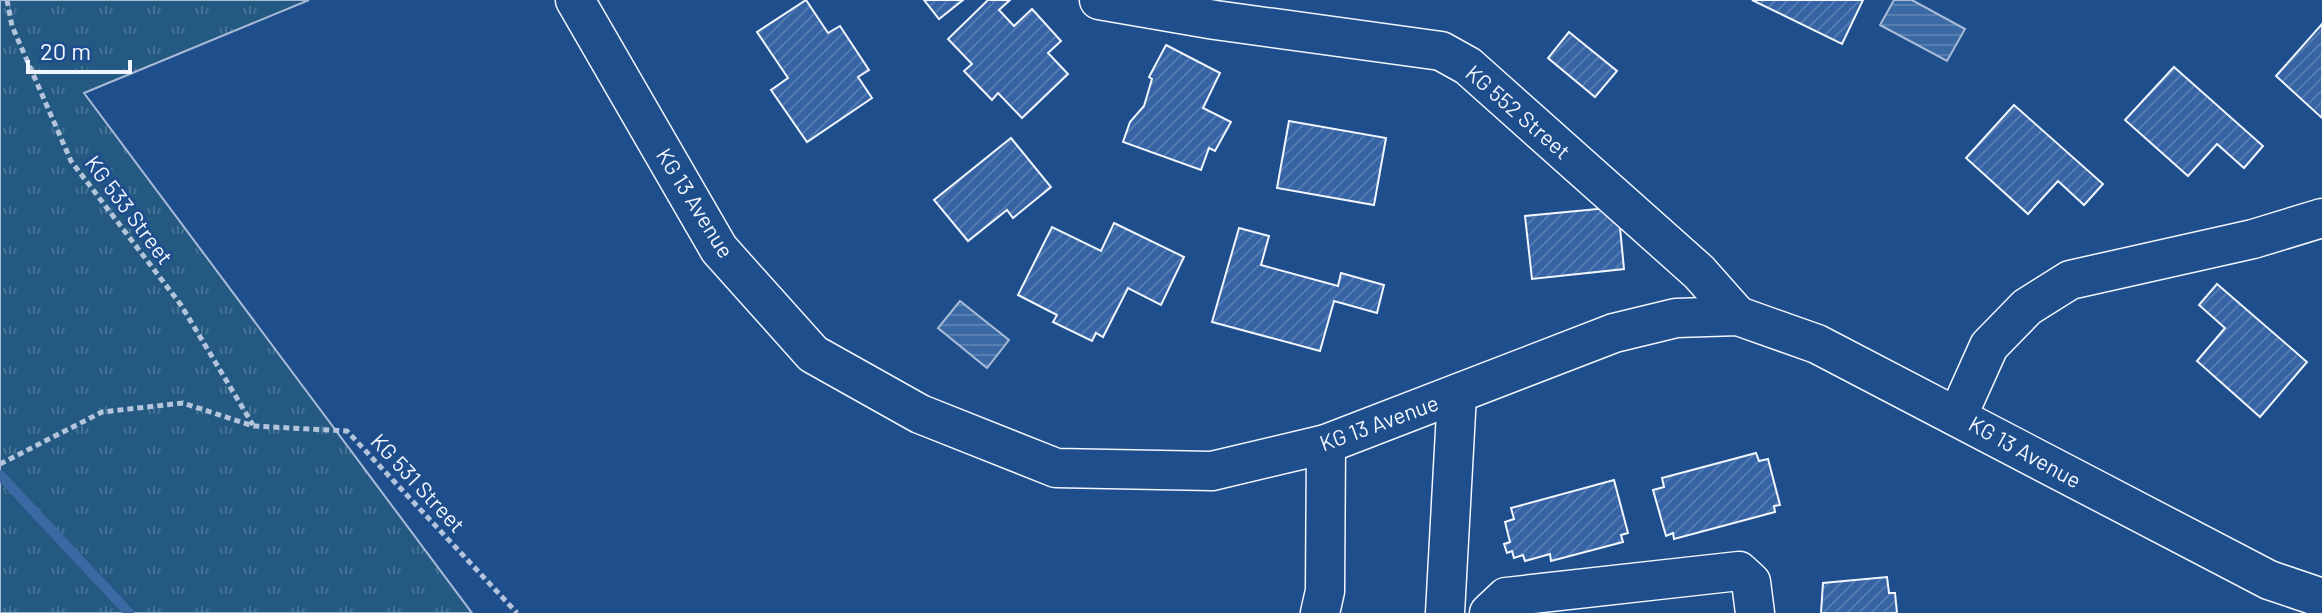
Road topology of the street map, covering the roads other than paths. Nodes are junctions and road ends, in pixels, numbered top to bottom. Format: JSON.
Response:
{"nodes":[{"id":1,"x":575,"y":0,"type":"edge"},
{"id":2,"x":1099,"y":0,"type":"edge"},
{"id":3,"x":1220,"y":10,"type":"edge"},
{"id":4,"x":2322,"y":218,"type":"edge"},
{"id":5,"x":1738,"y":316,"type":"junction"},
{"id":6,"x":1457,"y":394,"type":"junction"},
{"id":7,"x":1958,"y":415,"type":"junction"},
{"id":8,"x":1326,"y":444,"type":"junction"},
{"id":9,"x":2322,"y":598,"type":"edge"},
{"id":10,"x":1320,"y":613,"type":"edge"},
{"id":11,"x":1445,"y":613,"type":"edge"},
{"id":12,"x":1489,"y":613,"type":"edge"},
{"id":13,"x":1755,"y":613,"type":"edge"}],
"edges":[{"from":1,"to":8,"type":"street","name":"KG 13 Avenue"},
{"from":2,"to":3,"type":"street","name":"KG 552 Street"},
{"from":3,"to":5,"type":"street","name":"KG 552 Street"},
{"from":4,"to":7,"type":"street"},
{"from":5,"to":6,"type":"street","name":"KG 13 Avenue"},
{"from":5,"to":7,"type":"street","name":"KG 13 Avenue"},
{"from":6,"to":8,"type":"street","name":"KG 13 Avenue"},
{"from":6,"to":11,"type":"street"},
{"from":7,"to":9,"type":"street","name":"KG 13 Avenue"},
{"from":8,"to":10,"type":"street"},
{"from":12,"to":13,"type":"street"}]}
